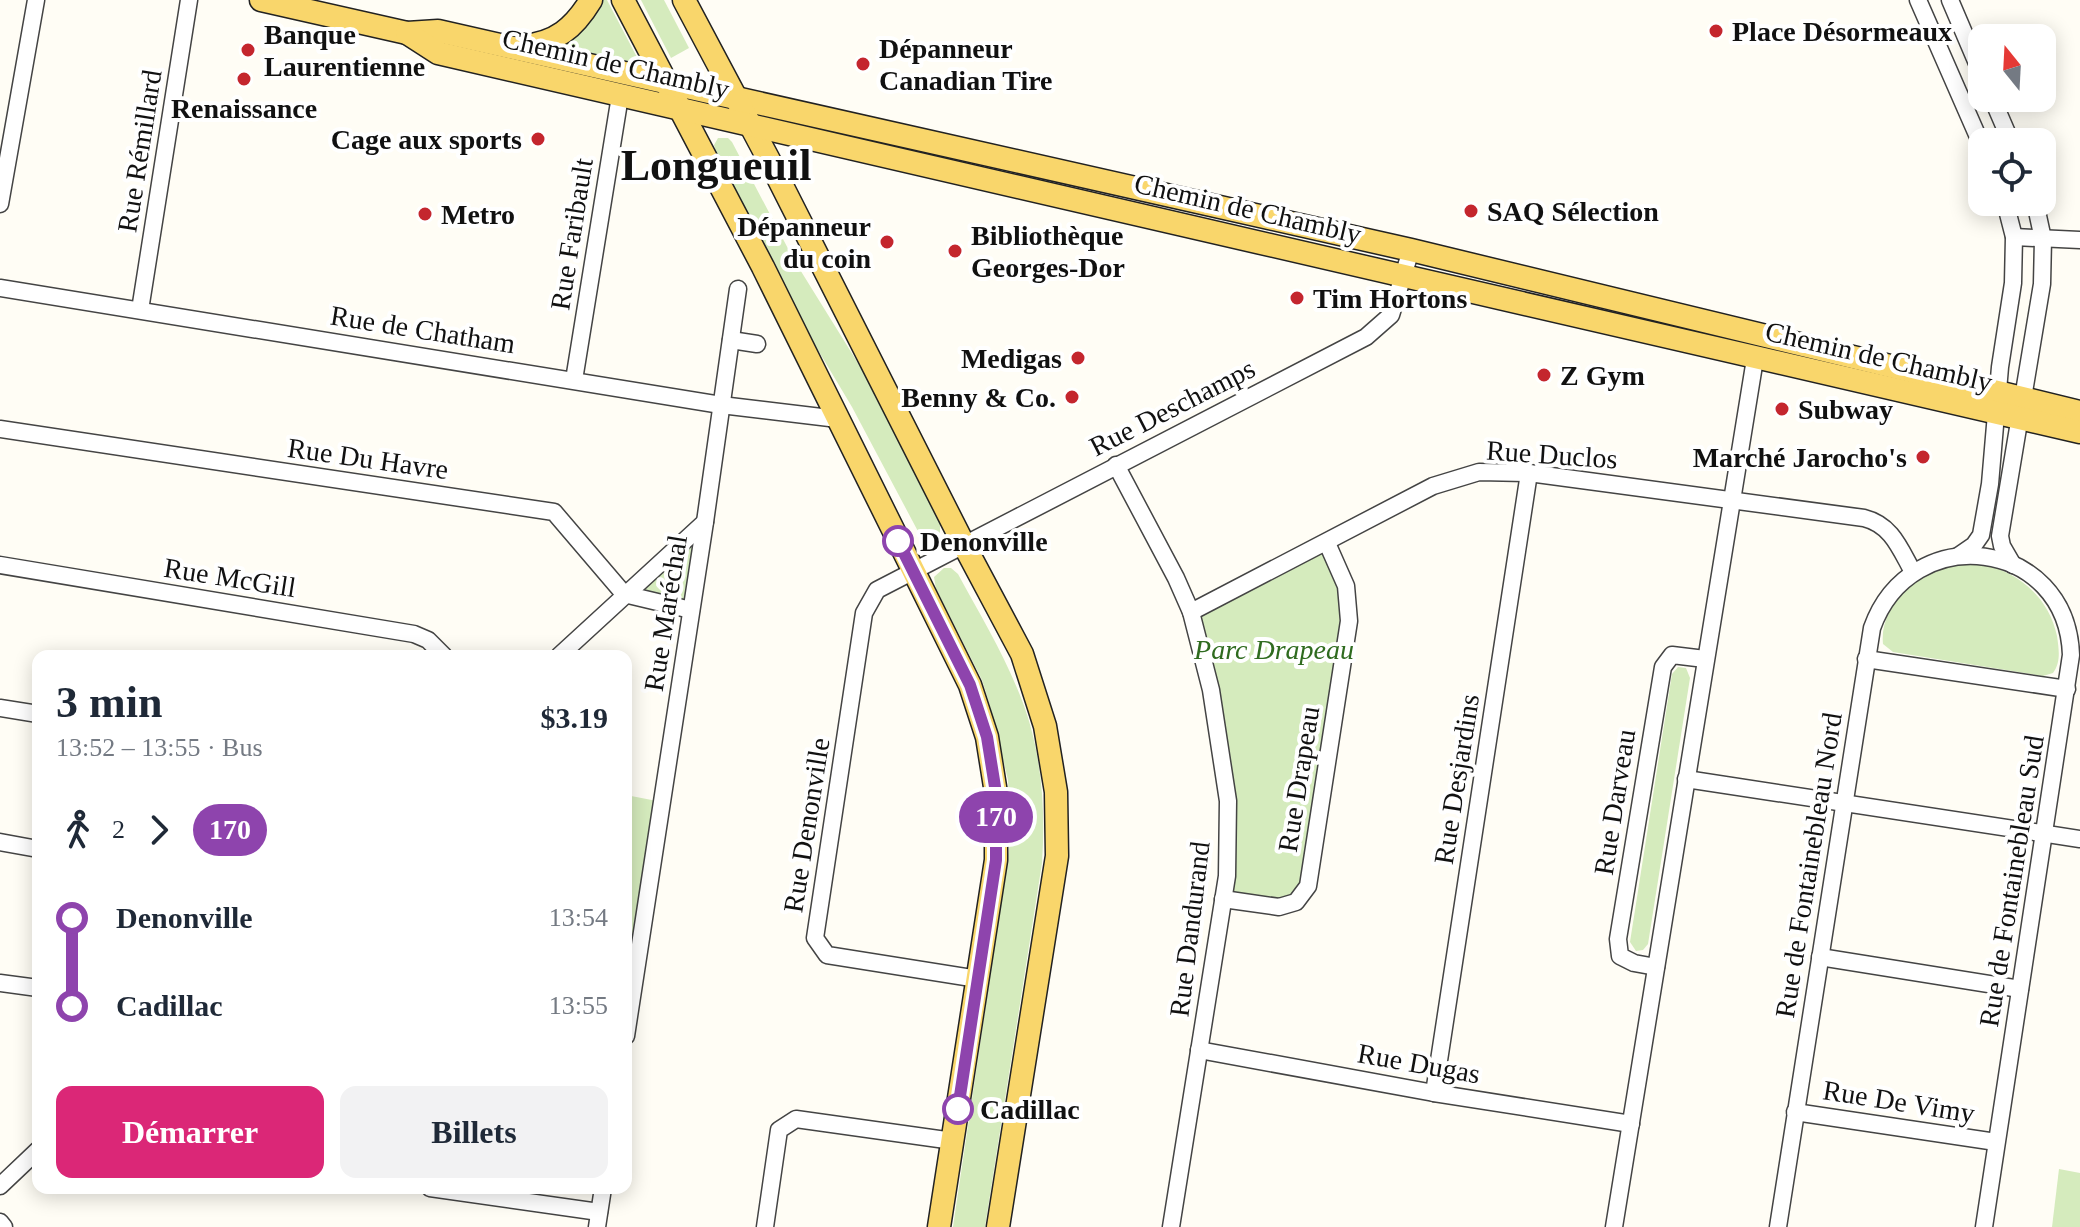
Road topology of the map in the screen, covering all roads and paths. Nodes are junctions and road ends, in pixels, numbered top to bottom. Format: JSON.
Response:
{"nodes":[{"id":1,"x":36,"y":0,"type":"edge"},
{"id":2,"x":189,"y":0,"type":"edge"},
{"id":3,"x":261,"y":0,"type":"edge"},
{"id":4,"x":591,"y":0,"type":"edge"},
{"id":5,"x":623,"y":0,"type":"edge"},
{"id":6,"x":684,"y":0,"type":"edge"},
{"id":7,"x":1918,"y":0,"type":"edge"},
{"id":8,"x":1950,"y":0,"type":"edge"},
{"id":9,"x":407,"y":33,"type":"junction"},
{"id":10,"x":1968,"y":42,"type":"edge"},
{"id":11,"x":510,"y":47,"type":"junction"},
{"id":12,"x":667,"y":81,"type":"junction"},
{"id":13,"x":620,"y":96,"type":"junction"},
{"id":14,"x":736,"y":97,"type":"junction"},
{"id":15,"x":683,"y":110,"type":"junction"},
{"id":16,"x":751,"y":125,"type":"junction"},
{"id":17,"x":1974,"y":128,"type":"edge"},
{"id":18,"x":787,"y":133,"type":"junction"},
{"id":19,"x":770,"y":162,"type":"junction"},
{"id":20,"x":0,"y":204,"type":"edge"},
{"id":21,"x":2009,"y":216,"type":"edge"},
{"id":22,"x":2038,"y":216,"type":"edge"},
{"id":23,"x":2014,"y":237,"type":"junction"},
{"id":24,"x":2043,"y":239,"type":"junction"},
{"id":25,"x":2080,"y":240,"type":"edge"},
{"id":26,"x":1411,"y":250,"type":"junction"},
{"id":27,"x":1403,"y":274,"type":"junction"},
{"id":28,"x":0,"y":288,"type":"edge"},
{"id":29,"x":738,"y":289,"type":"dead end"},
{"id":30,"x":140,"y":310,"type":"junction"},
{"id":31,"x":731,"y":340,"type":"junction"},
{"id":32,"x":757,"y":344,"type":"dead end"},
{"id":33,"x":1755,"y":359,"type":"junction"},
{"id":34,"x":574,"y":380,"type":"junction"},
{"id":35,"x":721,"y":405,"type":"junction"},
{"id":36,"x":2009,"y":407,"type":"junction"},
{"id":37,"x":2080,"y":412,"type":"edge"},
{"id":38,"x":838,"y":419,"type":"junction"},
{"id":39,"x":0,"y":429,"type":"edge"},
{"id":40,"x":2080,"y":432,"type":"edge"},
{"id":41,"x":1116,"y":465,"type":"junction"},
{"id":42,"x":1529,"y":473,"type":"junction"},
{"id":43,"x":1731,"y":499,"type":"junction"},
{"id":44,"x":705,"y":522,"type":"junction"},
{"id":45,"x":1327,"y":543,"type":"junction"},
{"id":46,"x":964,"y":545,"type":"junction"},
{"id":47,"x":1958,"y":556,"type":"junction"},
{"id":48,"x":0,"y":565,"type":"edge"},
{"id":49,"x":2013,"y":565,"type":"junction"},
{"id":50,"x":913,"y":572,"type":"junction"},
{"id":51,"x":1913,"y":572,"type":"junction"},
{"id":52,"x":624,"y":594,"type":"junction"},
{"id":53,"x":691,"y":610,"type":"junction"},
{"id":54,"x":1191,"y":612,"type":"junction"},
{"id":55,"x":438,"y":650,"type":"edge"},
{"id":56,"x":565,"y":650,"type":"edge"},
{"id":57,"x":1705,"y":659,"type":"junction"},
{"id":58,"x":1866,"y":659,"type":"junction"},
{"id":59,"x":2067,"y":689,"type":"junction"},
{"id":60,"x":0,"y":708,"type":"edge"},
{"id":61,"x":32,"y":713,"type":"edge"},
{"id":62,"x":1686,"y":779,"type":"junction"},
{"id":63,"x":1843,"y":803,"type":"junction"},
{"id":64,"x":2044,"y":834,"type":"junction"},
{"id":65,"x":2080,"y":839,"type":"edge"},
{"id":66,"x":0,"y":842,"type":"edge"},
{"id":67,"x":32,"y":848,"type":"edge"},
{"id":68,"x":1223,"y":899,"type":"junction"},
{"id":69,"x":633,"y":947,"type":"edge"},
{"id":70,"x":1820,"y":957,"type":"junction"},
{"id":71,"x":1656,"y":967,"type":"junction"},
{"id":72,"x":978,"y":979,"type":"junction"},
{"id":73,"x":0,"y":983,"type":"edge"},
{"id":74,"x":32,"y":987,"type":"edge"},
{"id":75,"x":2020,"y":989,"type":"junction"},
{"id":76,"x":1199,"y":1050,"type":"junction"},
{"id":77,"x":1434,"y":1093,"type":"junction"},
{"id":78,"x":1795,"y":1112,"type":"junction"},
{"id":79,"x":1631,"y":1124,"type":"junction"},
{"id":80,"x":953,"y":1141,"type":"junction"},
{"id":81,"x":1996,"y":1142,"type":"junction"},
{"id":82,"x":32,"y":1156,"type":"edge"},
{"id":83,"x":0,"y":1186,"type":"edge"},
{"id":84,"x":462,"y":1194,"type":"edge"},
{"id":85,"x":602,"y":1194,"type":"edge"},
{"id":86,"x":598,"y":1220,"type":"edge"},
{"id":87,"x":0,"y":1222,"type":"edge"},
{"id":88,"x":4,"y":1227,"type":"edge"},
{"id":89,"x":765,"y":1227,"type":"edge"},
{"id":90,"x":939,"y":1227,"type":"edge"},
{"id":91,"x":998,"y":1227,"type":"edge"},
{"id":92,"x":1171,"y":1227,"type":"edge"},
{"id":93,"x":1614,"y":1227,"type":"edge"},
{"id":94,"x":1778,"y":1227,"type":"edge"},
{"id":95,"x":1984,"y":1227,"type":"edge"}],
"edges":[{"from":1,"to":20,"type":"street"},
{"from":2,"to":30,"type":"street","name":"Rue Rémillard"},
{"from":3,"to":9,"type":"main road","name":"Chemin de Chambly"},
{"from":4,"to":11,"type":"main road"},
{"from":5,"to":12,"type":"main road"},
{"from":6,"to":14,"type":"main road"},
{"from":7,"to":17,"type":"street"},
{"from":8,"to":10,"type":"street"},
{"from":9,"to":11,"type":"main road","name":"Chemin de Chambly"},
{"from":9,"to":13,"type":"main road","name":"Chemin de Chambly"},
{"from":11,"to":12,"type":"main road","name":"Chemin de Chambly"},
{"from":12,"to":14,"type":"main road","name":"Chemin de Chambly"},
{"from":12,"to":15,"type":"main road"},
{"from":13,"to":15,"type":"main road","name":"Chemin de Chambly"},
{"from":13,"to":34,"type":"street","name":"Rue Faribault"},
{"from":14,"to":16,"type":"main road"},
{"from":14,"to":26,"type":"main road","name":"Chemin de Chambly"},
{"from":15,"to":16,"type":"main road","name":"Chemin de Chambly"},
{"from":15,"to":38,"type":"main road"},
{"from":16,"to":18,"type":"main road","name":"Chemin de Chambly"},
{"from":16,"to":19,"type":"main road"},
{"from":18,"to":19,"type":"main road"},
{"from":18,"to":27,"type":"main road","name":"Chemin de Chambly"},
{"from":19,"to":46,"type":"main road"},
{"from":21,"to":23,"type":"street"},
{"from":22,"to":24,"type":"street"},
{"from":23,"to":24,"type":"street"},
{"from":23,"to":36,"type":"street"},
{"from":24,"to":25,"type":"street"},
{"from":24,"to":36,"type":"street"},
{"from":26,"to":27,"type":"street","name":"Rue Deschamps"},
{"from":26,"to":36,"type":"main road","name":"Chemin de Chambly"},
{"from":27,"to":33,"type":"main road","name":"Chemin de Chambly"},
{"from":27,"to":41,"type":"street","name":"Rue Deschamps"},
{"from":28,"to":30,"type":"street","name":"Rue de Chatham"},
{"from":29,"to":31,"type":"street","name":"Rue Maréchal"},
{"from":30,"to":34,"type":"street","name":"Rue de Chatham"},
{"from":31,"to":32,"type":"street"},
{"from":31,"to":35,"type":"street","name":"Rue Maréchal"},
{"from":33,"to":36,"type":"main road","name":"Chemin de Chambly"},
{"from":33,"to":43,"type":"street"},
{"from":34,"to":35,"type":"street","name":"Rue de Chatham"},
{"from":35,"to":38,"type":"street","name":"Rue de Chatham"},
{"from":35,"to":44,"type":"street","name":"Rue Maréchal"},
{"from":36,"to":37,"type":"main road","name":"Chemin de Chambly"},
{"from":36,"to":40,"type":"main road","name":"Chemin de Chambly"},
{"from":36,"to":47,"type":"street"},
{"from":36,"to":49,"type":"street"},
{"from":38,"to":50,"type":"main road"},
{"from":39,"to":52,"type":"street","name":"Rue Du Havre"},
{"from":41,"to":46,"type":"street","name":"Rue Deschamps"},
{"from":41,"to":54,"type":"street","name":"Rue Dandurand"},
{"from":42,"to":43,"type":"street","name":"Rue Duclos"},
{"from":42,"to":45,"type":"street","name":"Rue Duclos"},
{"from":42,"to":77,"type":"street","name":"Rue Desjardins"},
{"from":43,"to":51,"type":"street","name":"Rue Duclos"},
{"from":43,"to":57,"type":"street"},
{"from":44,"to":52,"type":"street"},
{"from":44,"to":53,"type":"street","name":"Rue Maréchal"},
{"from":45,"to":54,"type":"street","name":"Rue Duclos"},
{"from":45,"to":68,"type":"street","name":"Rue Drapeau"},
{"from":46,"to":50,"type":"street","name":"Rue Deschamps"},
{"from":46,"to":91,"type":"main road"},
{"from":47,"to":49,"type":"street"},
{"from":47,"to":51,"type":"street","name":"Rue de Fontainebleau Nord"},
{"from":48,"to":55,"type":"street","name":"Rue McGill"},
{"from":49,"to":59,"type":"street","name":"Rue de Fontainebleau Sud"},
{"from":50,"to":72,"type":"main road"},
{"from":50,"to":72,"type":"street","name":"Rue Denonville"},
{"from":51,"to":58,"type":"street","name":"Rue de Fontainebleau Nord"},
{"from":52,"to":53,"type":"street"},
{"from":52,"to":56,"type":"street"},
{"from":53,"to":69,"type":"street","name":"Rue Maréchal"},
{"from":54,"to":68,"type":"street","name":"Rue Dandurand"},
{"from":57,"to":62,"type":"street"},
{"from":57,"to":71,"type":"street","name":"Rue Darveau"},
{"from":58,"to":59,"type":"street"},
{"from":58,"to":63,"type":"street","name":"Rue de Fontainebleau Nord"},
{"from":59,"to":64,"type":"street","name":"Rue de Fontainebleau Sud"},
{"from":60,"to":61,"type":"street"},
{"from":62,"to":63,"type":"street"},
{"from":62,"to":71,"type":"street"},
{"from":63,"to":64,"type":"street"},
{"from":63,"to":70,"type":"street","name":"Rue de Fontainebleau Nord"},
{"from":64,"to":65,"type":"street"},
{"from":64,"to":75,"type":"street","name":"Rue de Fontainebleau Sud"},
{"from":66,"to":67,"type":"street"},
{"from":68,"to":76,"type":"street","name":"Rue Dandurand"},
{"from":70,"to":75,"type":"street"},
{"from":70,"to":78,"type":"street","name":"Rue de Fontainebleau Nord"},
{"from":71,"to":79,"type":"street"},
{"from":72,"to":80,"type":"main road"},
{"from":73,"to":74,"type":"street"},
{"from":75,"to":81,"type":"street","name":"Rue de Fontainebleau Sud"},
{"from":76,"to":77,"type":"street","name":"Rue Dugas"},
{"from":76,"to":92,"type":"street","name":"Rue Dandurand"},
{"from":77,"to":79,"type":"street","name":"Rue Dugas"},
{"from":78,"to":81,"type":"street","name":"Rue De Vimy"},
{"from":78,"to":94,"type":"street","name":"Rue de Fontainebleau Nord"},
{"from":79,"to":93,"type":"street"},
{"from":80,"to":89,"type":"street"},
{"from":80,"to":90,"type":"main road"},
{"from":81,"to":95,"type":"street","name":"Rue de Fontainebleau Sud"},
{"from":82,"to":83,"type":"street"},
{"from":84,"to":86,"type":"street"},
{"from":85,"to":86,"type":"street"},
{"from":87,"to":88,"type":"street"}]}
